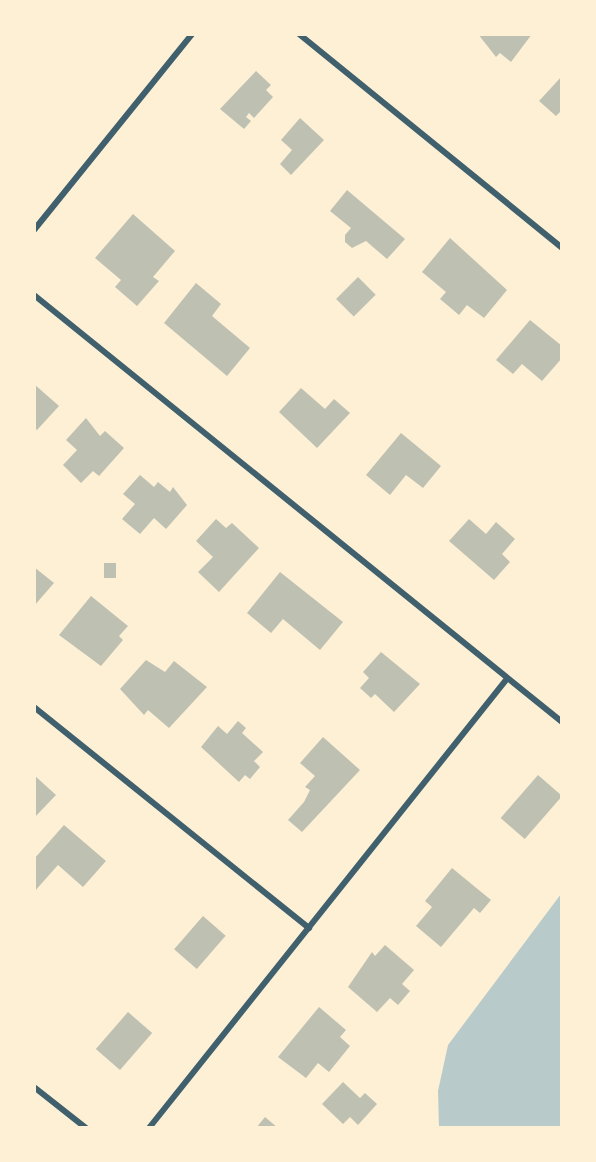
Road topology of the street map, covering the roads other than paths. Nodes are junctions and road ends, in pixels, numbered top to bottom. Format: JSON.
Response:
{"nodes":[{"id":1,"x":192,"y":34,"type":"edge"},
{"id":2,"x":299,"y":34,"type":"edge"},
{"id":3,"x":34,"y":230,"type":"edge"},
{"id":4,"x":561,"y":248,"type":"edge"},
{"id":5,"x":34,"y":295,"type":"edge"},
{"id":6,"x":506,"y":680,"type":"junction"},
{"id":7,"x":34,"y":707,"type":"edge"},
{"id":8,"x":561,"y":722,"type":"edge"},
{"id":9,"x":309,"y":928,"type":"junction"},
{"id":10,"x":34,"y":1087,"type":"edge"},
{"id":11,"x":86,"y":1128,"type":"edge"},
{"id":12,"x":149,"y":1128,"type":"edge"}],
"edges":[{"from":1,"to":3,"type":"street"},
{"from":2,"to":4,"type":"street"},
{"from":5,"to":6,"type":"street"},
{"from":6,"to":8,"type":"street"},
{"from":6,"to":9,"type":"street"},
{"from":7,"to":9,"type":"street"},
{"from":9,"to":12,"type":"street"},
{"from":10,"to":11,"type":"street"}]}
